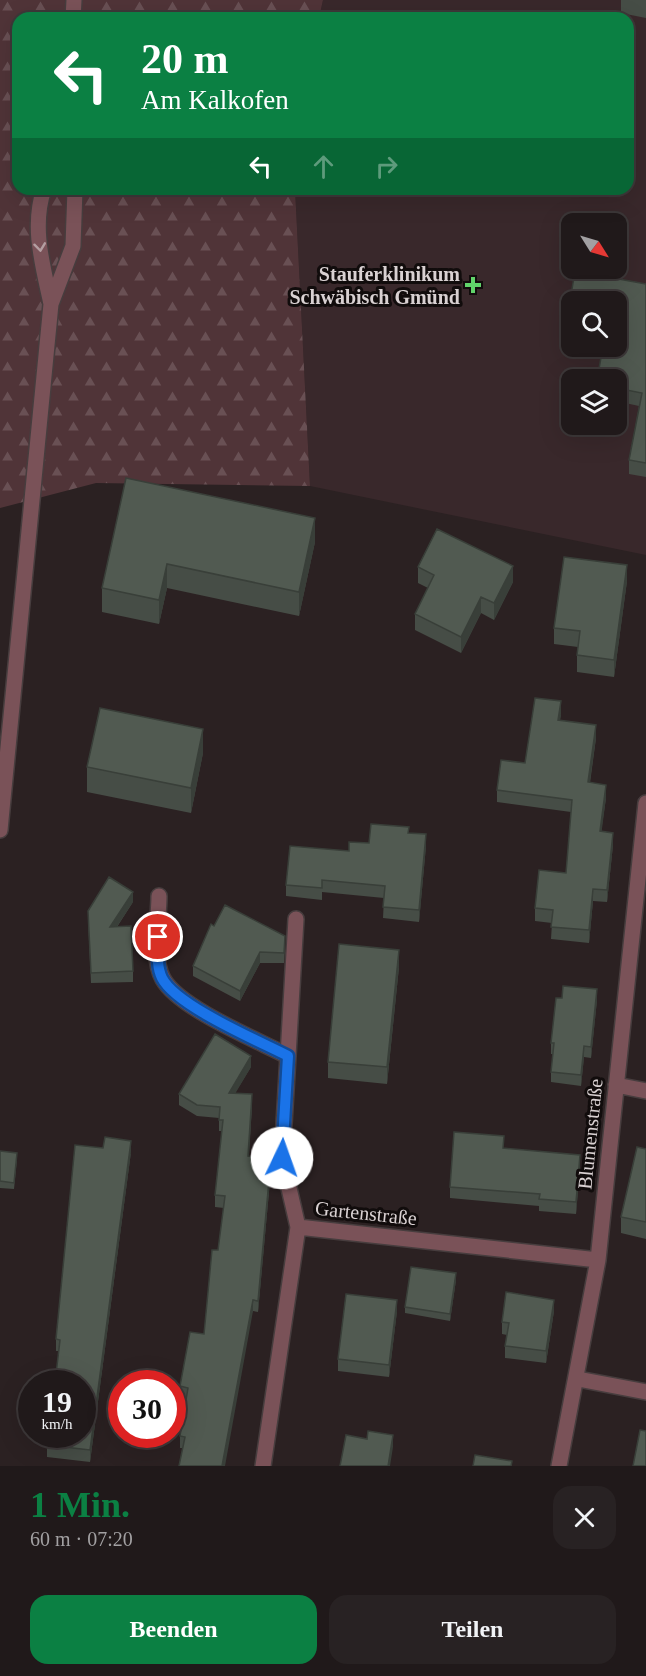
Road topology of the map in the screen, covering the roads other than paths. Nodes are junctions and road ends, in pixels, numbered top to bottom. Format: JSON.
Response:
{"nodes":[{"id":1,"x":43,"y":195,"type":"edge"},
{"id":2,"x":75,"y":195,"type":"edge"},
{"id":3,"x":51,"y":304,"type":"junction"},
{"id":4,"x":646,"y":803,"type":"edge"},
{"id":5,"x":0,"y":830,"type":"edge"},
{"id":6,"x":159,"y":896,"type":"dead end"},
{"id":7,"x":296,"y":919,"type":"dead end"},
{"id":8,"x":288,"y":1056,"type":"junction"},
{"id":9,"x":616,"y":1085,"type":"junction"},
{"id":10,"x":646,"y":1091,"type":"edge"},
{"id":11,"x":298,"y":1227,"type":"junction"},
{"id":12,"x":598,"y":1260,"type":"junction"},
{"id":13,"x":578,"y":1378,"type":"junction"},
{"id":14,"x":646,"y":1392,"type":"edge"},
{"id":15,"x":263,"y":1466,"type":"edge"},
{"id":16,"x":560,"y":1466,"type":"edge"}],
"edges":[{"from":1,"to":3,"type":"street","one_way":true},
{"from":2,"to":3,"type":"street"},
{"from":3,"to":5,"type":"street"},
{"from":4,"to":9,"type":"street","name":"Blumenstraße"},
{"from":6,"to":8,"type":"street"},
{"from":7,"to":8,"type":"street"},
{"from":8,"to":11,"type":"street"},
{"from":9,"to":10,"type":"street"},
{"from":9,"to":12,"type":"street","name":"Blumenstraße"},
{"from":11,"to":12,"type":"street","name":"Gartenstraße"},
{"from":11,"to":15,"type":"street","name":"Gartenstraße"},
{"from":12,"to":13,"type":"street","name":"Blumenstraße"},
{"from":13,"to":14,"type":"street"},
{"from":13,"to":16,"type":"street","name":"Blumenstraße"}]}
